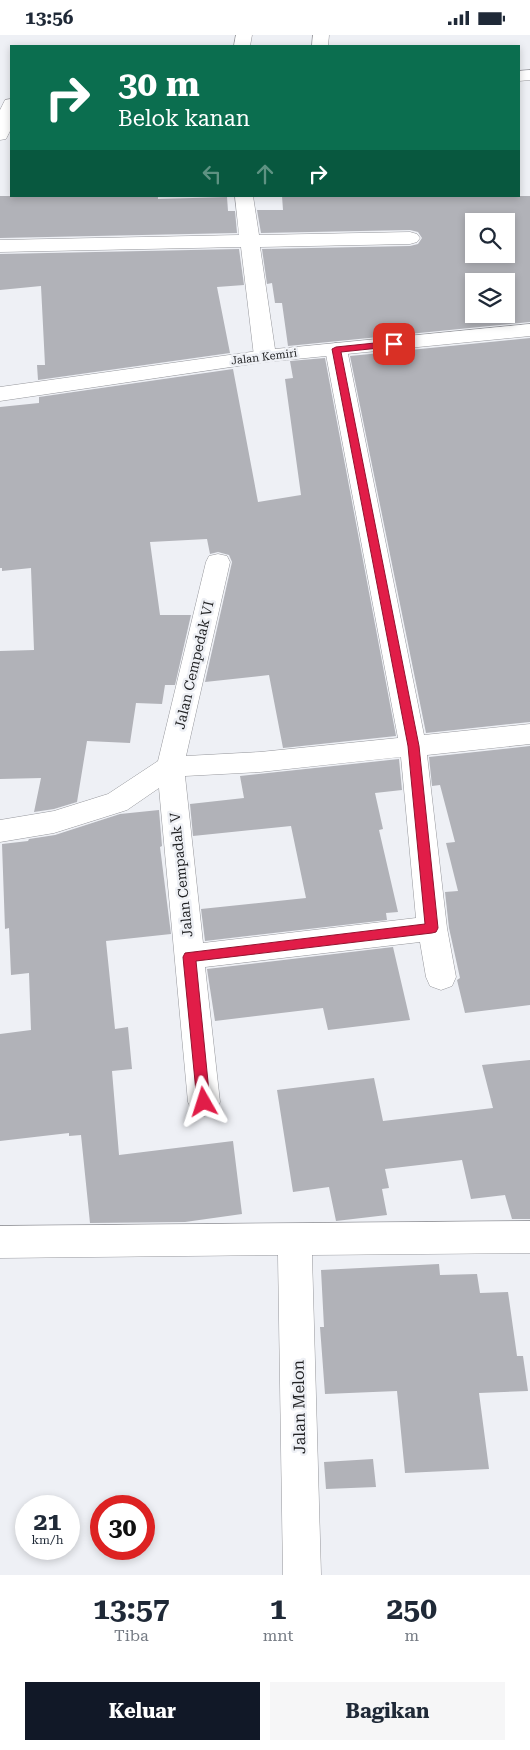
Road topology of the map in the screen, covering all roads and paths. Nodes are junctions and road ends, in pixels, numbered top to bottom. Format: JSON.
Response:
{"nodes":[{"id":1,"x":10,"y":107,"type":"edge"},
{"id":2,"x":0,"y":135,"type":"edge"},
{"id":3,"x":244,"y":197,"type":"edge"},
{"id":4,"x":410,"y":239,"type":"dead end"},
{"id":5,"x":250,"y":241,"type":"junction"},
{"id":6,"x":0,"y":246,"type":"edge"},
{"id":7,"x":530,"y":331,"type":"edge"},
{"id":8,"x":336,"y":349,"type":"junction"},
{"id":9,"x":265,"y":356,"type":"junction"},
{"id":10,"x":0,"y":394,"type":"edge"},
{"id":11,"x":218,"y":562,"type":"dead end"},
{"id":12,"x":530,"y":734,"type":"edge"},
{"id":13,"x":413,"y":746,"type":"junction"},
{"id":14,"x":170,"y":767,"type":"junction"},
{"id":15,"x":0,"y":831,"type":"edge"},
{"id":16,"x":432,"y":928,"type":"junction"},
{"id":17,"x":189,"y":957,"type":"junction"},
{"id":18,"x":441,"y":977,"type":"dead end"},
{"id":19,"x":204,"y":1102,"type":"dead end"},
{"id":20,"x":530,"y":1237,"type":"edge"},
{"id":21,"x":295,"y":1239,"type":"junction"},
{"id":22,"x":0,"y":1242,"type":"edge"},
{"id":23,"x":302,"y":1575,"type":"edge"}],
"edges":[{"from":1,"to":2,"type":"street"},
{"from":3,"to":5,"type":"street"},
{"from":4,"to":5,"type":"street"},
{"from":5,"to":6,"type":"street"},
{"from":5,"to":9,"type":"street"},
{"from":7,"to":8,"type":"street","name":"Jalan Kemiri"},
{"from":8,"to":9,"type":"street","name":"Jalan Kemiri"},
{"from":8,"to":13,"type":"street"},
{"from":9,"to":10,"type":"street","name":"Jalan Kemiri"},
{"from":11,"to":14,"type":"street","name":"Jalan Cempedak VI"},
{"from":12,"to":13,"type":"street"},
{"from":13,"to":14,"type":"street"},
{"from":13,"to":16,"type":"street"},
{"from":14,"to":15,"type":"street"},
{"from":14,"to":17,"type":"street","name":"Jalan Cempadak V"},
{"from":16,"to":17,"type":"street"},
{"from":16,"to":18,"type":"street"},
{"from":17,"to":19,"type":"street","name":"Jalan Cempadak V"},
{"from":20,"to":21,"type":"street"},
{"from":21,"to":22,"type":"street"},
{"from":21,"to":23,"type":"street","name":"Jalan Melon"}]}
